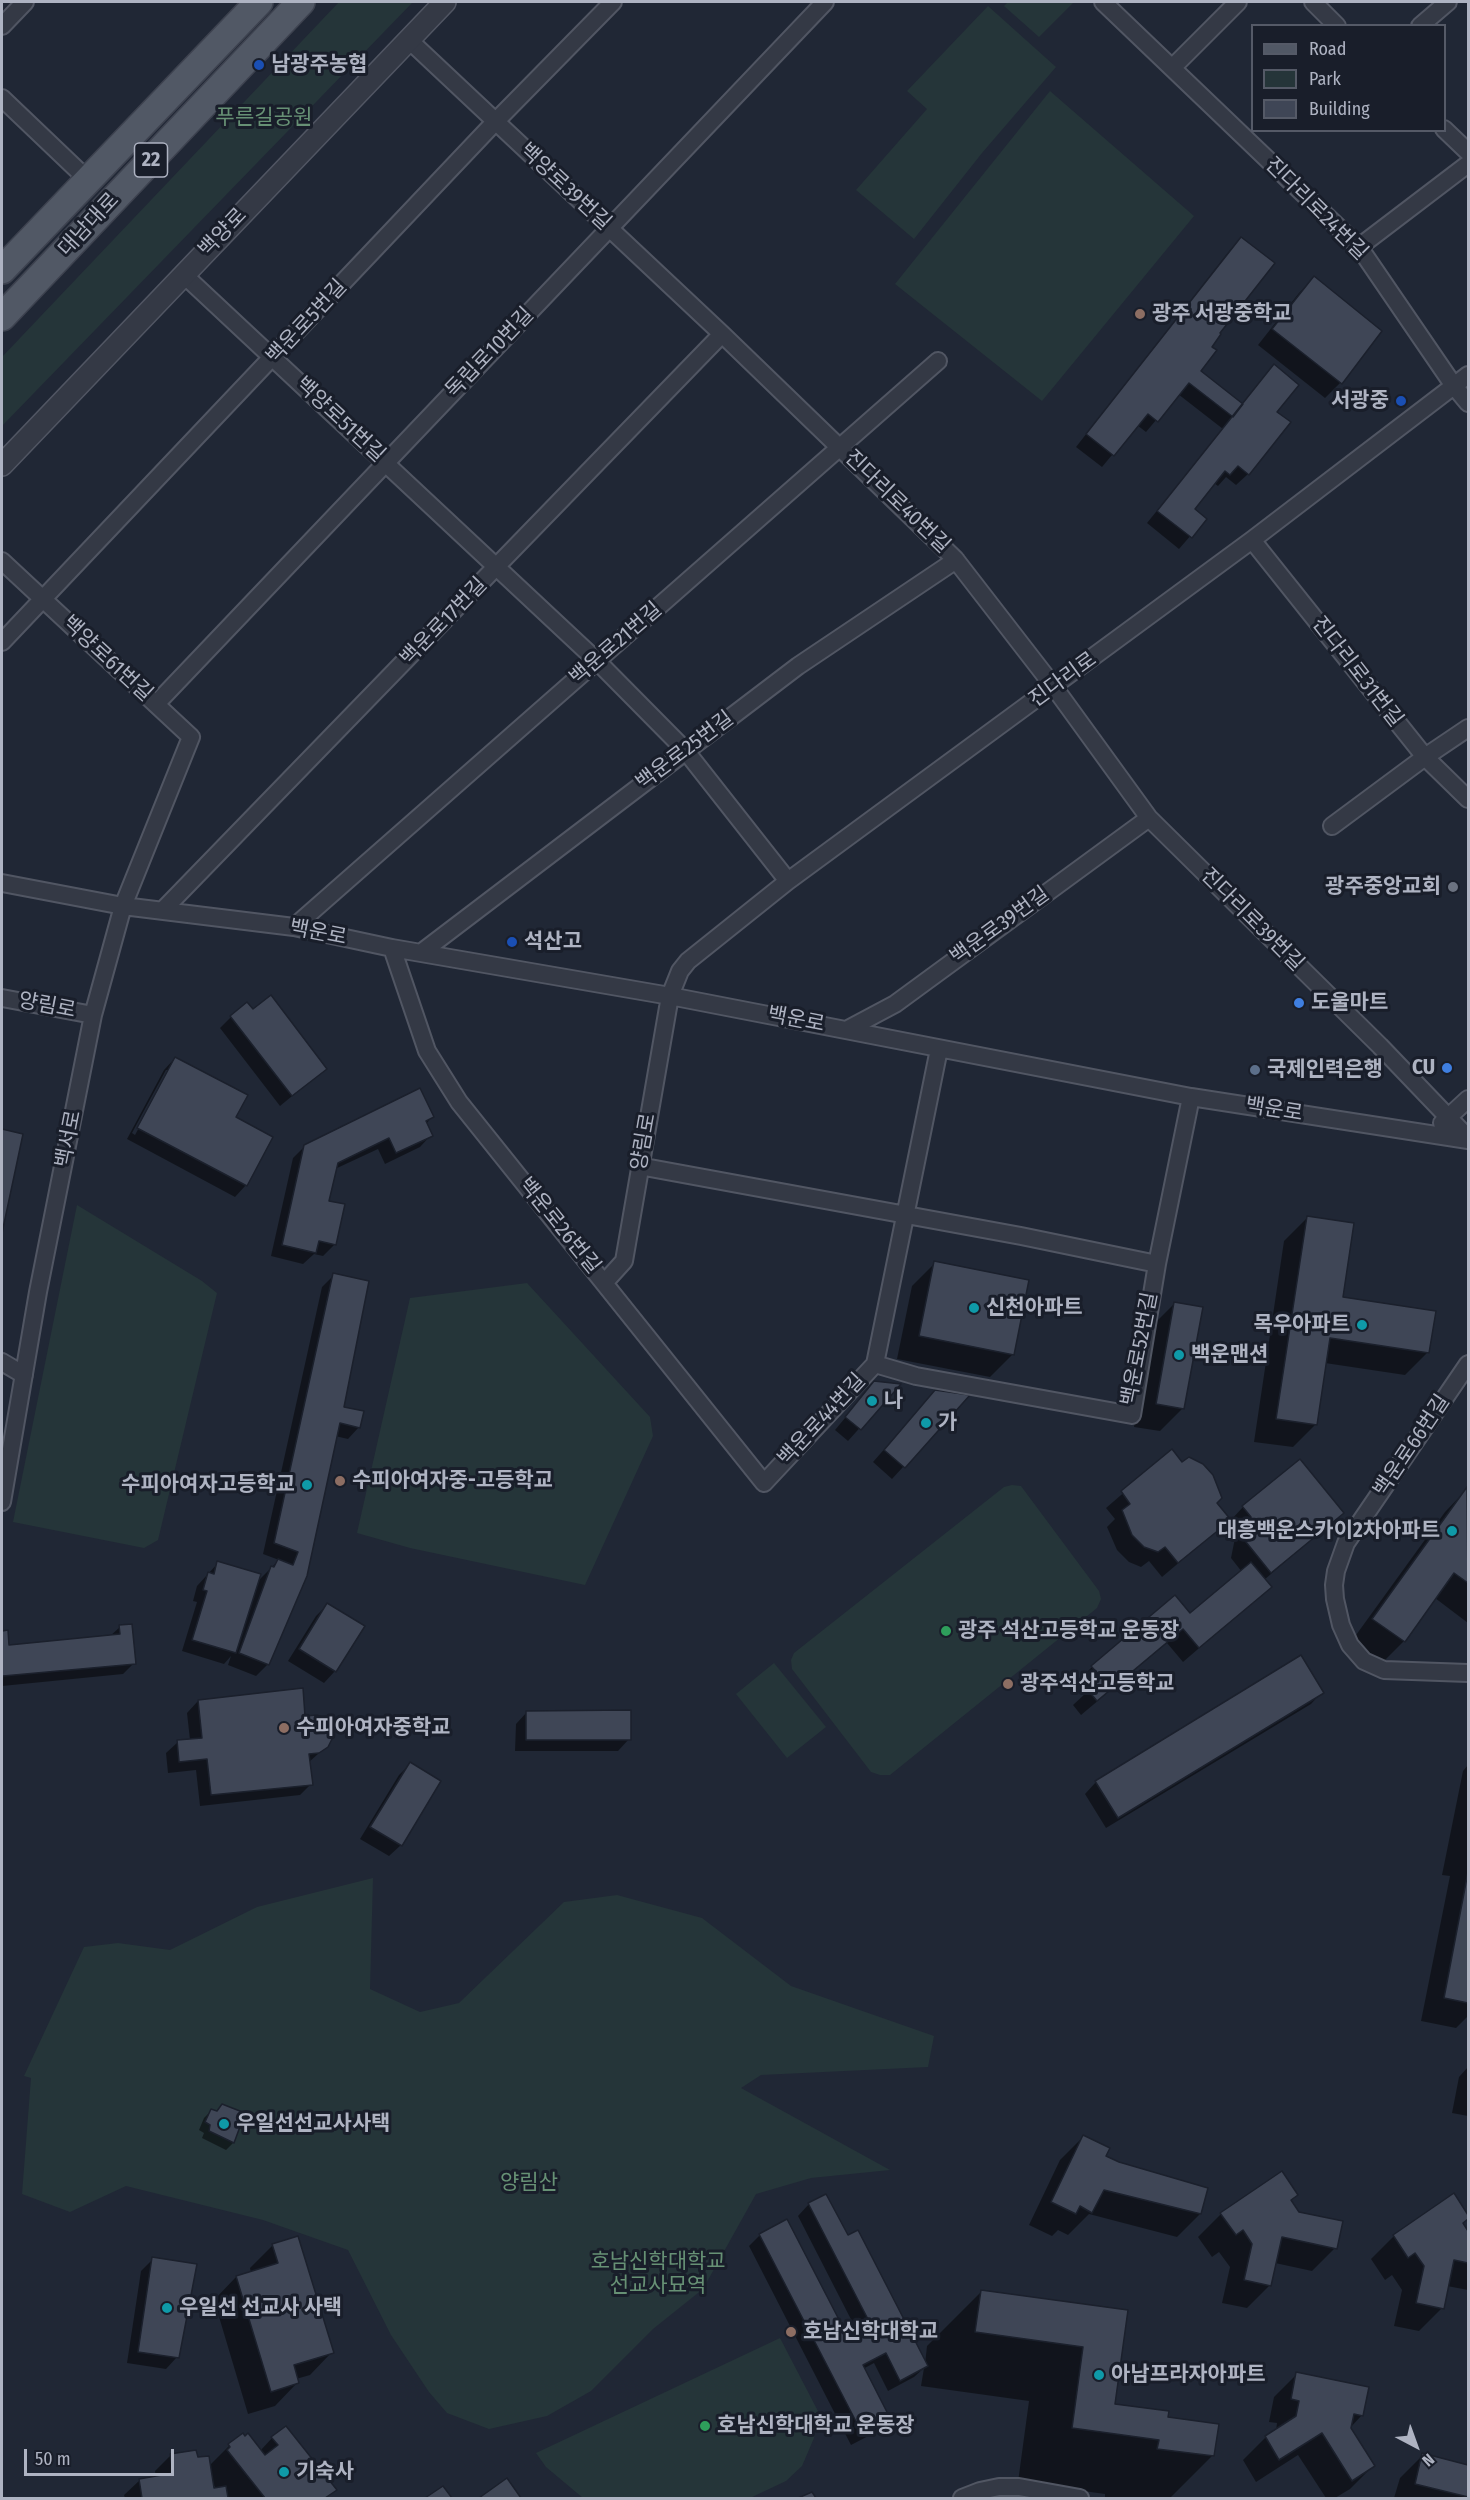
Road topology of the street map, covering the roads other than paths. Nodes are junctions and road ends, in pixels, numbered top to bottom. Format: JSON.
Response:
{"nodes":[{"id":1,"x":26,"y":2,"type":"edge"},
{"id":2,"x":259,"y":2,"type":"edge"},
{"id":3,"x":301,"y":2,"type":"edge"},
{"id":4,"x":445,"y":2,"type":"edge"},
{"id":5,"x":613,"y":2,"type":"edge"},
{"id":6,"x":825,"y":2,"type":"edge"},
{"id":7,"x":1103,"y":2,"type":"edge"},
{"id":8,"x":1238,"y":2,"type":"edge"},
{"id":9,"x":1313,"y":2,"type":"edge"},
{"id":10,"x":1448,"y":2,"type":"edge"},
{"id":11,"x":1336,"y":24,"type":"edge"},
{"id":12,"x":1422,"y":24,"type":"edge"},
{"id":13,"x":2,"y":26,"type":"edge"},
{"id":14,"x":409,"y":40,"type":"junction"},
{"id":15,"x":1172,"y":68,"type":"junction"},
{"id":16,"x":2,"y":98,"type":"edge"},
{"id":17,"x":495,"y":122,"type":"junction"},
{"id":18,"x":1446,"y":131,"type":"edge"},
{"id":19,"x":1468,"y":152,"type":"edge"},
{"id":20,"x":1468,"y":164,"type":"edge"},
{"id":21,"x":89,"y":181,"type":"junction"},
{"id":22,"x":609,"y":228,"type":"junction"},
{"id":23,"x":1359,"y":247,"type":"junction"},
{"id":24,"x":2,"y":270,"type":"edge"},
{"id":25,"x":183,"y":274,"type":"junction"},
{"id":26,"x":2,"y":317,"type":"edge"},
{"id":27,"x":722,"y":334,"type":"junction"},
{"id":28,"x":273,"y":358,"type":"junction"},
{"id":29,"x":938,"y":361,"type":"dead end"},
{"id":30,"x":1468,"y":375,"type":"edge"},
{"id":31,"x":1454,"y":386,"type":"junction"},
{"id":32,"x":1468,"y":403,"type":"edge"},
{"id":33,"x":840,"y":447,"type":"junction"},
{"id":34,"x":385,"y":463,"type":"junction"},
{"id":35,"x":2,"y":465,"type":"edge"},
{"id":36,"x":1252,"y":540,"type":"junction"},
{"id":37,"x":956,"y":560,"type":"junction"},
{"id":38,"x":2,"y":561,"type":"edge"},
{"id":39,"x":497,"y":567,"type":"junction"},
{"id":40,"x":42,"y":599,"type":"junction"},
{"id":41,"x":2,"y":642,"type":"edge"},
{"id":42,"x":597,"y":661,"type":"junction"},
{"id":43,"x":1054,"y":687,"type":"junction"},
{"id":44,"x":156,"y":704,"type":"junction"},
{"id":45,"x":1468,"y":728,"type":"edge"},
{"id":46,"x":686,"y":750,"type":"junction"},
{"id":47,"x":1425,"y":757,"type":"junction"},
{"id":48,"x":1468,"y":799,"type":"edge"},
{"id":49,"x":1149,"y":818,"type":"junction"},
{"id":50,"x":1332,"y":826,"type":"dead end"},
{"id":51,"x":788,"y":881,"type":"junction"},
{"id":52,"x":2,"y":883,"type":"edge"},
{"id":53,"x":123,"y":906,"type":"junction"},
{"id":54,"x":164,"y":909,"type":"junction"},
{"id":55,"x":294,"y":927,"type":"junction"},
{"id":56,"x":392,"y":948,"type":"junction"},
{"id":57,"x":422,"y":952,"type":"junction"},
{"id":58,"x":670,"y":996,"type":"junction"},
{"id":59,"x":2,"y":998,"type":"edge"},
{"id":60,"x":93,"y":1015,"type":"junction"},
{"id":61,"x":848,"y":1029,"type":"junction"},
{"id":62,"x":939,"y":1048,"type":"junction"},
{"id":63,"x":1191,"y":1097,"type":"junction"},
{"id":64,"x":1468,"y":1099,"type":"edge"},
{"id":65,"x":1449,"y":1117,"type":"junction"},
{"id":66,"x":1427,"y":1135,"type":"junction"},
{"id":67,"x":1468,"y":1139,"type":"edge"},
{"id":68,"x":639,"y":1166,"type":"junction"},
{"id":69,"x":904,"y":1214,"type":"junction"},
{"id":70,"x":1157,"y":1264,"type":"junction"},
{"id":71,"x":604,"y":1282,"type":"junction"},
{"id":72,"x":2,"y":1362,"type":"edge"},
{"id":73,"x":875,"y":1364,"type":"junction"},
{"id":74,"x":1468,"y":1364,"type":"edge"},
{"id":75,"x":24,"y":1375,"type":"junction"},
{"id":76,"x":764,"y":1483,"type":"joint"},
{"id":77,"x":2,"y":1502,"type":"edge"},
{"id":78,"x":1468,"y":1673,"type":"edge"},
{"id":79,"x":962,"y":2499,"type":"edge"},
{"id":80,"x":1080,"y":2499,"type":"edge"}],
"edges":[{"from":1,"to":13,"type":"street"},
{"from":2,"to":21,"type":"main road","name":"대남대로","number":"22"},
{"from":3,"to":26,"type":"main road","name":"대남대로","number":"22"},
{"from":4,"to":14,"type":"street","name":"백양로"},
{"from":5,"to":17,"type":"street","name":"백운로5번길"},
{"from":6,"to":22,"type":"street","name":"독립로10번길"},
{"from":7,"to":15,"type":"street","name":"진다리로24번길"},
{"from":8,"to":15,"type":"street"},
{"from":9,"to":11,"type":"street"},
{"from":10,"to":12,"type":"street"},
{"from":14,"to":17,"type":"street","name":"백양로39번길"},
{"from":14,"to":25,"type":"street","name":"백양로"},
{"from":15,"to":23,"type":"street","name":"진다리로24번길"},
{"from":16,"to":21,"type":"street"},
{"from":17,"to":22,"type":"street","name":"백양로39번길"},
{"from":17,"to":28,"type":"street","name":"백운로5번길"},
{"from":18,"to":19,"type":"street"},
{"from":20,"to":23,"type":"street"},
{"from":21,"to":24,"type":"main road","name":"대남대로","number":"22"},
{"from":22,"to":27,"type":"street","name":"백양로39번길"},
{"from":22,"to":34,"type":"street","name":"독립로10번길"},
{"from":23,"to":31,"type":"street","name":"진다리로24번길"},
{"from":25,"to":28,"type":"street","name":"백양로51번길"},
{"from":25,"to":35,"type":"street","name":"백양로"},
{"from":27,"to":33,"type":"street","name":"진다리로40번길"},
{"from":27,"to":39,"type":"street","name":"백운로17번길"},
{"from":28,"to":34,"type":"street","name":"백양로51번길"},
{"from":28,"to":40,"type":"street","name":"백운로5번길"},
{"from":29,"to":33,"type":"street","name":"백운로21번길"},
{"from":30,"to":31,"type":"street","name":"진다리로"},
{"from":31,"to":32,"type":"street","name":"진다리로24번길"},
{"from":31,"to":36,"type":"street","name":"진다리로"},
{"from":33,"to":37,"type":"street","name":"진다리로40번길"},
{"from":33,"to":42,"type":"street","name":"백운로21번길"},
{"from":34,"to":39,"type":"street","name":"백양로51번길"},
{"from":34,"to":44,"type":"street","name":"독립로10번길"},
{"from":36,"to":43,"type":"street","name":"진다리로"},
{"from":36,"to":47,"type":"street","name":"진다리로31번길"},
{"from":37,"to":43,"type":"street","name":"진다리로40번길"},
{"from":37,"to":46,"type":"street","name":"백운로25번길"},
{"from":38,"to":40,"type":"street","name":"백양로61번길"},
{"from":39,"to":42,"type":"street","name":"백양로51번길"},
{"from":39,"to":54,"type":"street","name":"백운로17번길"},
{"from":40,"to":41,"type":"street","name":"백운로5번길"},
{"from":40,"to":44,"type":"street","name":"백양로61번길"},
{"from":42,"to":46,"type":"street","name":"백양로51번길"},
{"from":42,"to":55,"type":"street","name":"백운로21번길"},
{"from":43,"to":49,"type":"street","name":"진다리로39번길"},
{"from":43,"to":51,"type":"street","name":"진다리로"},
{"from":44,"to":53,"type":"street","name":"백양로61번길"},
{"from":45,"to":47,"type":"street"},
{"from":46,"to":51,"type":"street","name":"백양로51번길"},
{"from":46,"to":57,"type":"street","name":"백운로25번길"},
{"from":47,"to":48,"type":"street","name":"진다리로31번길"},
{"from":47,"to":50,"type":"street"},
{"from":49,"to":61,"type":"street","name":"백운로39번길"},
{"from":49,"to":65,"type":"street","name":"진다리로39번길"},
{"from":51,"to":58,"type":"street","name":"진다리로"},
{"from":52,"to":53,"type":"street","name":"백운로"},
{"from":53,"to":54,"type":"street","name":"백운로"},
{"from":53,"to":60,"type":"street","name":"백서로"},
{"from":54,"to":55,"type":"street","name":"백운로"},
{"from":55,"to":56,"type":"street","name":"백운로"},
{"from":56,"to":57,"type":"street","name":"백운로"},
{"from":56,"to":71,"type":"street","name":"백운로26번길"},
{"from":57,"to":58,"type":"street","name":"백운로"},
{"from":58,"to":61,"type":"street","name":"백운로"},
{"from":58,"to":68,"type":"street","name":"양림로"},
{"from":59,"to":60,"type":"street","name":"양림로"},
{"from":60,"to":75,"type":"street","name":"백서로"},
{"from":61,"to":62,"type":"street","name":"백운로"},
{"from":62,"to":63,"type":"street","name":"백운로"},
{"from":62,"to":69,"type":"street","name":"백운로44번길"},
{"from":63,"to":66,"type":"street","name":"백운로"},
{"from":63,"to":70,"type":"street","name":"백운로52번길"},
{"from":64,"to":65,"type":"street"},
{"from":65,"to":66,"type":"street"},
{"from":65,"to":67,"type":"street","name":"진다리로39번길"},
{"from":66,"to":67,"type":"street","name":"백운로"},
{"from":68,"to":69,"type":"street"},
{"from":68,"to":71,"type":"street","name":"양림로"},
{"from":69,"to":70,"type":"street","name":"백운로52번길"},
{"from":69,"to":73,"type":"street","name":"백운로44번길"},
{"from":70,"to":73,"type":"street","name":"백운로52번길"},
{"from":71,"to":76,"type":"street","name":"백운로26번길"},
{"from":72,"to":75,"type":"street"},
{"from":73,"to":76,"type":"street","name":"백운로44번길"},
{"from":74,"to":78,"type":"street","name":"백운로66번길"},
{"from":75,"to":77,"type":"street","name":"백서로"},
{"from":79,"to":80,"type":"street"}]}
